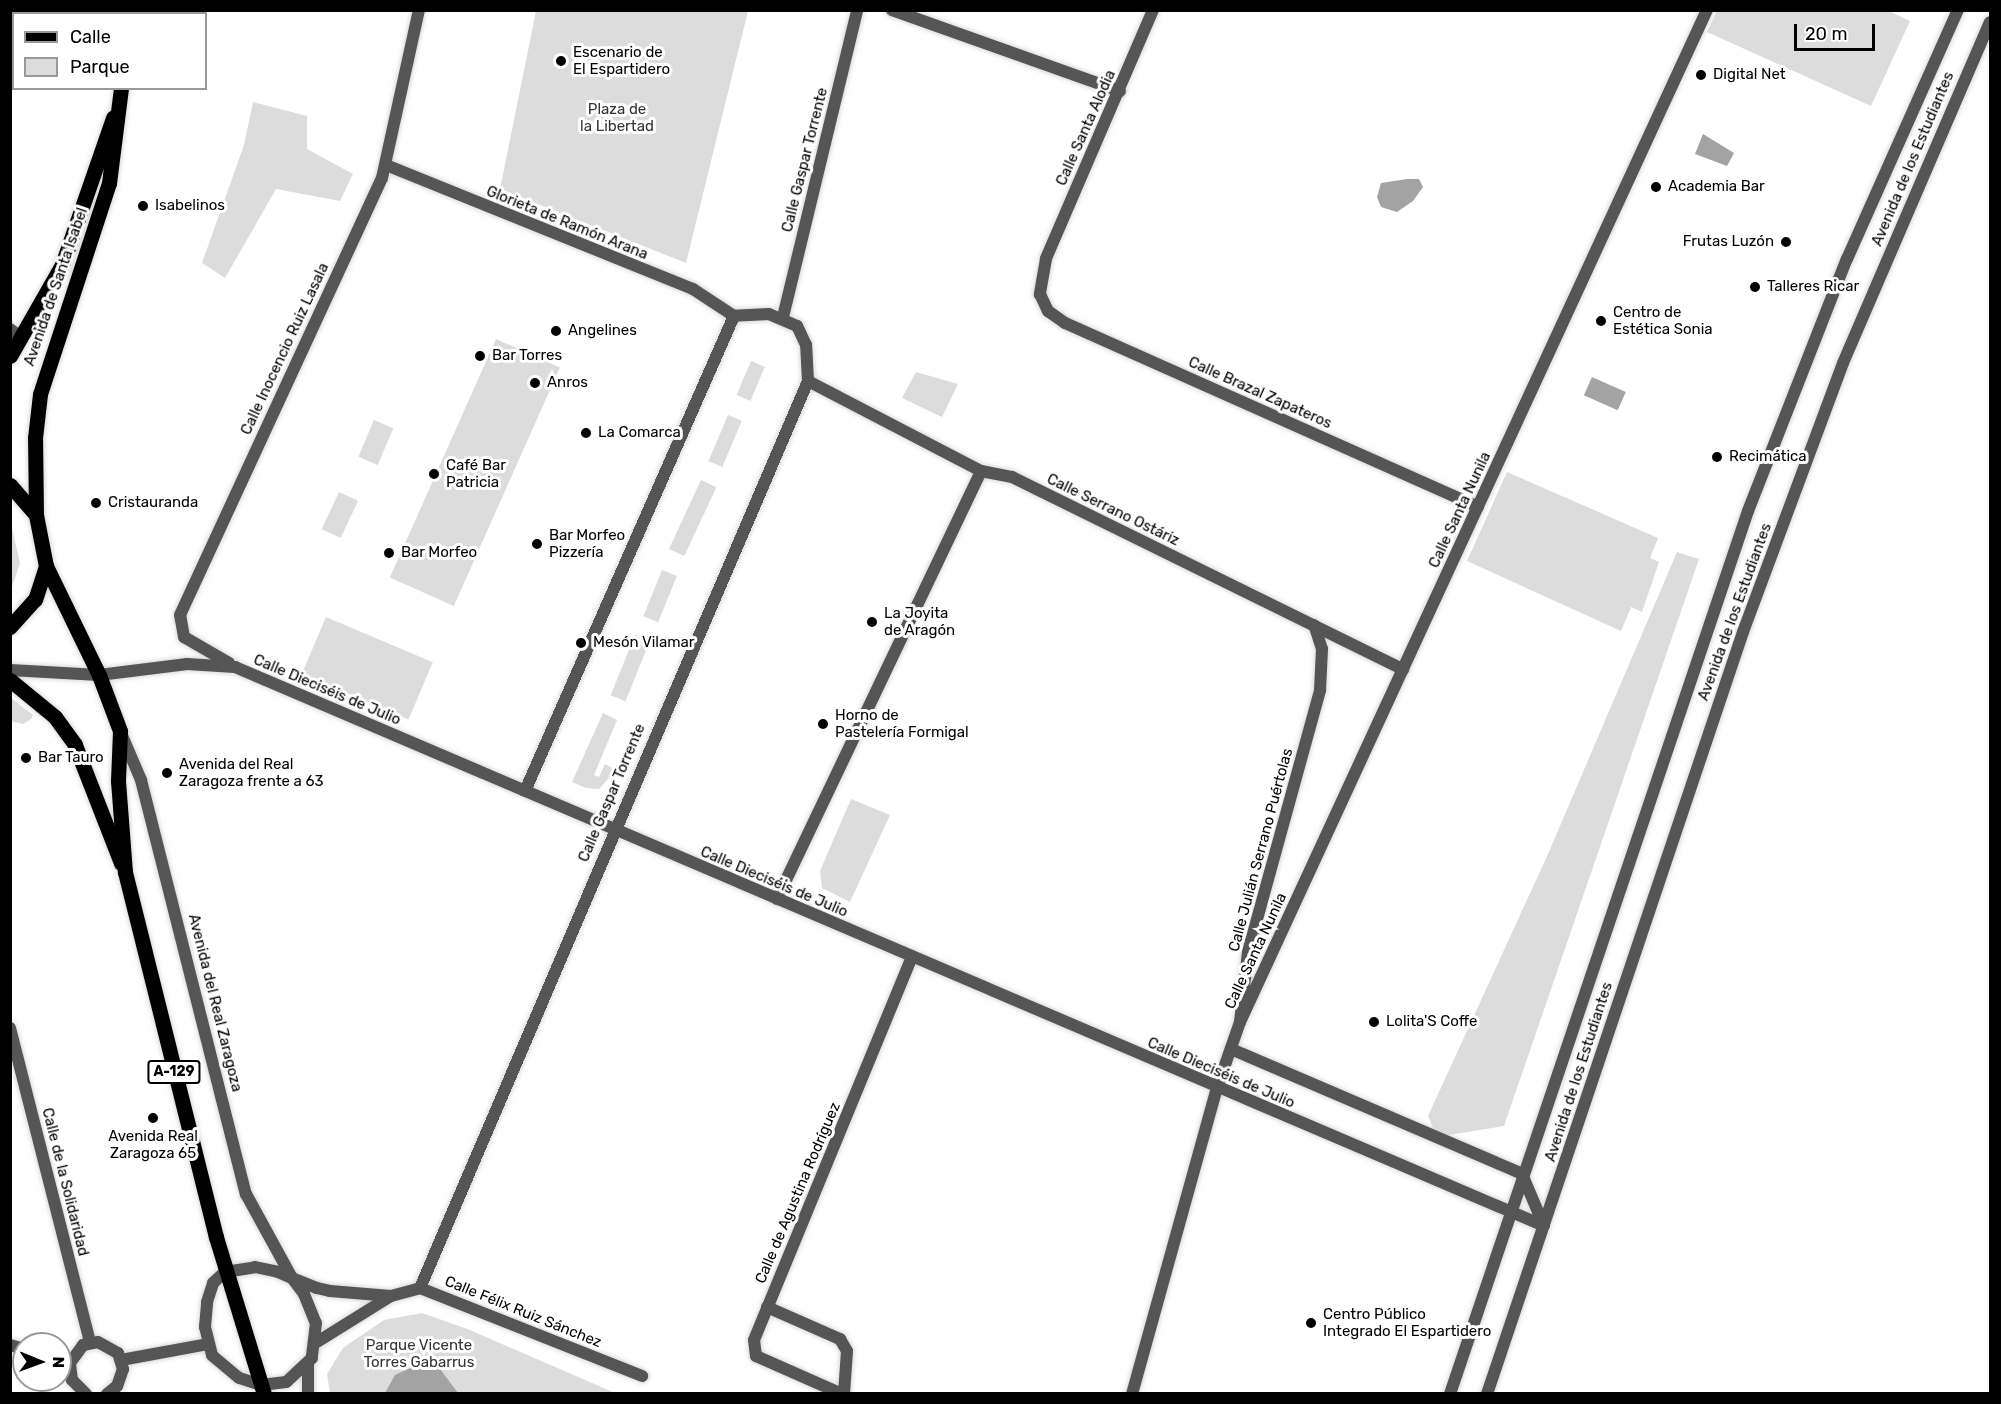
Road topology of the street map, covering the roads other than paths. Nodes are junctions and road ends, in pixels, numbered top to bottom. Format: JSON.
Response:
{"nodes":[{"id":1,"x":419,"y":10,"type":"edge"},
{"id":2,"x":857,"y":10,"type":"edge"},
{"id":3,"x":892,"y":10,"type":"edge"},
{"id":4,"x":1154,"y":10,"type":"edge"},
{"id":5,"x":1707,"y":10,"type":"edge"},
{"id":6,"x":1958,"y":10,"type":"edge"},
{"id":7,"x":1990,"y":22,"type":"edge"},
{"id":8,"x":121,"y":90,"type":"edge"},
{"id":9,"x":1120,"y":91,"type":"junction"},
{"id":10,"x":118,"y":107,"type":"junction"},
{"id":11,"x":386,"y":165,"type":"junction"},
{"id":12,"x":1040,"y":294,"type":"joint"},
{"id":13,"x":734,"y":315,"type":"junction"},
{"id":14,"x":783,"y":317,"type":"junction"},
{"id":15,"x":16,"y":334,"type":"edge"},
{"id":16,"x":10,"y":356,"type":"edge"},
{"id":17,"x":808,"y":381,"type":"junction"},
{"id":18,"x":981,"y":471,"type":"junction"},
{"id":19,"x":10,"y":485,"type":"edge"},
{"id":20,"x":1478,"y":507,"type":"junction"},
{"id":21,"x":36,"y":515,"type":"junction"},
{"id":22,"x":46,"y":566,"type":"junction"},
{"id":23,"x":1314,"y":625,"type":"junction"},
{"id":24,"x":10,"y":627,"type":"edge"},
{"id":25,"x":234,"y":667,"type":"junction"},
{"id":26,"x":1403,"y":669,"type":"junction"},
{"id":27,"x":10,"y":670,"type":"edge"},
{"id":28,"x":99,"y":675,"type":"junction"},
{"id":29,"x":10,"y":680,"type":"edge"},
{"id":30,"x":120,"y":731,"type":"junction"},
{"id":31,"x":525,"y":791,"type":"junction"},
{"id":32,"x":613,"y":829,"type":"junction"},
{"id":33,"x":126,"y":872,"type":"junction"},
{"id":34,"x":777,"y":899,"type":"junction"},
{"id":35,"x":912,"y":957,"type":"junction"},
{"id":36,"x":1240,"y":1022,"type":"junction"},
{"id":37,"x":10,"y":1028,"type":"edge"},
{"id":38,"x":1231,"y":1049,"type":"junction"},
{"id":39,"x":1216,"y":1088,"type":"junction"},
{"id":40,"x":1522,"y":1174,"type":"junction"},
{"id":41,"x":1509,"y":1213,"type":"junction"},
{"id":42,"x":1544,"y":1226,"type":"junction"},
{"id":43,"x":225,"y":1272,"type":"junction"},
{"id":44,"x":292,"y":1278,"type":"junction"},
{"id":45,"x":420,"y":1288,"type":"junction"},
{"id":46,"x":391,"y":1296,"type":"junction"},
{"id":47,"x":767,"y":1306,"type":"junction"},
{"id":48,"x":90,"y":1342,"type":"junction"},
{"id":49,"x":316,"y":1342,"type":"junction"},
{"id":50,"x":208,"y":1344,"type":"junction"},
{"id":51,"x":72,"y":1355,"type":"edge"},
{"id":52,"x":122,"y":1360,"type":"junction"},
{"id":53,"x":308,"y":1365,"type":"junction"},
{"id":54,"x":642,"y":1376,"type":"dead end"},
{"id":55,"x":72,"y":1380,"type":"edge"},
{"id":56,"x":263,"y":1389,"type":"edge"},
{"id":57,"x":86,"y":1394,"type":"edge"},
{"id":58,"x":106,"y":1394,"type":"edge"},
{"id":59,"x":308,"y":1394,"type":"edge"},
{"id":60,"x":843,"y":1394,"type":"edge"},
{"id":61,"x":1132,"y":1394,"type":"edge"},
{"id":62,"x":1450,"y":1394,"type":"edge"},
{"id":63,"x":1487,"y":1394,"type":"edge"}],
"edges":[{"from":1,"to":11,"type":"street","name":"Calle Inocencio Ruiz Lasala"},
{"from":2,"to":14,"type":"street","name":"Calle Gaspar Torrente"},
{"from":3,"to":9,"type":"street"},
{"from":4,"to":9,"type":"street","name":"Calle Santa Alodia"},
{"from":5,"to":20,"type":"street","name":"Calle Santa Nunila"},
{"from":6,"to":40,"type":"street","name":"Avenida de los Estudiantes"},
{"from":7,"to":42,"type":"street","name":"Avenida de los Estudiantes"},
{"from":8,"to":10,"type":"main road","name":"Avenida de Santa Isabel"},
{"from":9,"to":12,"type":"street","name":"Calle Santa Alodia"},
{"from":10,"to":15,"type":"main road","name":"Avenida de Santa Isabel"},
{"from":10,"to":21,"type":"main road","name":"Avenida de Santa Isabel"},
{"from":11,"to":13,"type":"street","name":"Glorieta de Ramón Arana"},
{"from":11,"to":25,"type":"street","name":"Calle Inocencio Ruiz Lasala"},
{"from":12,"to":20,"type":"street","name":"Calle Brazal Zapateros"},
{"from":13,"to":14,"type":"street"},
{"from":13,"to":31,"type":"street"},
{"from":14,"to":17,"type":"street"},
{"from":15,"to":16,"type":"main road","name":"Avenida de Santa Isabel"},
{"from":17,"to":18,"type":"street","name":"Calle Serrano Ostáriz"},
{"from":17,"to":32,"type":"street","name":"Calle Gaspar Torrente"},
{"from":18,"to":23,"type":"street","name":"Calle Serrano Ostáriz"},
{"from":18,"to":34,"type":"street"},
{"from":19,"to":21,"type":"main road"},
{"from":20,"to":26,"type":"street","name":"Calle Santa Nunila"},
{"from":21,"to":22,"type":"main road","name":"Avenida de Santa Isabel"},
{"from":22,"to":24,"type":"main road"},
{"from":22,"to":28,"type":"main road","name":"Avenida del Real Zaragoza","number":"A-129"},
{"from":23,"to":26,"type":"street","name":"Calle Serrano Ostáriz"},
{"from":23,"to":36,"type":"street","name":"Calle Julián Serrano Puértolas"},
{"from":25,"to":28,"type":"street","name":"Calle Dieciséis de Julio"},
{"from":25,"to":31,"type":"street","name":"Calle Dieciséis de Julio"},
{"from":26,"to":36,"type":"street","name":"Calle Santa Nunila"},
{"from":27,"to":28,"type":"street","name":"Calle Dieciséis de Julio"},
{"from":28,"to":30,"type":"main road","name":"Avenida del Real Zaragoza","number":"A-129"},
{"from":29,"to":33,"type":"main road","name":"Avenida del Real Zaragoza","number":"A-129"},
{"from":30,"to":33,"type":"main road","name":"Avenida del Real Zaragoza","number":"A-129"},
{"from":30,"to":44,"type":"street","name":"Avenida del Real Zaragoza"},
{"from":31,"to":32,"type":"street","name":"Calle Dieciséis de Julio"},
{"from":32,"to":34,"type":"street","name":"Calle Dieciséis de Julio"},
{"from":32,"to":45,"type":"street","name":"Calle Gaspar Torrente"},
{"from":33,"to":43,"type":"main road","name":"Avenida del Real Zaragoza","number":"A-129"},
{"from":34,"to":35,"type":"street","name":"Calle Dieciséis de Julio"},
{"from":35,"to":39,"type":"street","name":"Calle Dieciséis de Julio"},
{"from":35,"to":47,"type":"street","name":"Calle de Agustina Rodríguez"},
{"from":36,"to":38,"type":"street","name":"Calle Julián Serrano Puértolas"},
{"from":37,"to":48,"type":"street","name":"Calle de la Solidaridad"},
{"from":38,"to":39,"type":"street","name":"Calle Julián Serrano Puértolas"},
{"from":38,"to":40,"type":"street","name":"Calle Dieciséis de Julio"},
{"from":39,"to":41,"type":"street","name":"Calle Dieciséis de Julio"},
{"from":39,"to":61,"type":"street","name":"Calle Julián Serrano Puértolas"},
{"from":40,"to":41,"type":"street","name":"Avenida de los Estudiantes"},
{"from":40,"to":42,"type":"street"},
{"from":41,"to":42,"type":"street"},
{"from":41,"to":62,"type":"street","name":"Avenida de los Estudiantes"},
{"from":42,"to":63,"type":"street","name":"Avenida de los Estudiantes"},
{"from":43,"to":44,"type":"street"},
{"from":43,"to":50,"type":"street"},
{"from":43,"to":56,"type":"main road","name":"Avenida del Real Zaragoza","number":"A-129"},
{"from":44,"to":46,"type":"street","name":"Calle Félix Ruiz Sánchez"},
{"from":44,"to":49,"type":"street","name":"Avenida del Real Zaragoza"},
{"from":45,"to":46,"type":"street","name":"Calle Félix Ruiz Sánchez"},
{"from":45,"to":54,"type":"street","name":"Calle Félix Ruiz Sánchez"},
{"from":46,"to":49,"type":"street","name":"Calle Félix Ruiz Sánchez"},
{"from":47,"to":60,"type":"street"},
{"from":47,"to":60,"type":"street","name":"Calle de Agustina Rodríguez"},
{"from":48,"to":51,"type":"street"},
{"from":48,"to":52,"type":"street"},
{"from":49,"to":53,"type":"street","name":"Avenida del Real Zaragoza"},
{"from":50,"to":52,"type":"street"},
{"from":50,"to":56,"type":"street"},
{"from":52,"to":58,"type":"street"},
{"from":53,"to":56,"type":"street"},
{"from":53,"to":59,"type":"street","name":"Avenida del Real Zaragoza"},
{"from":55,"to":57,"type":"street"}]}
